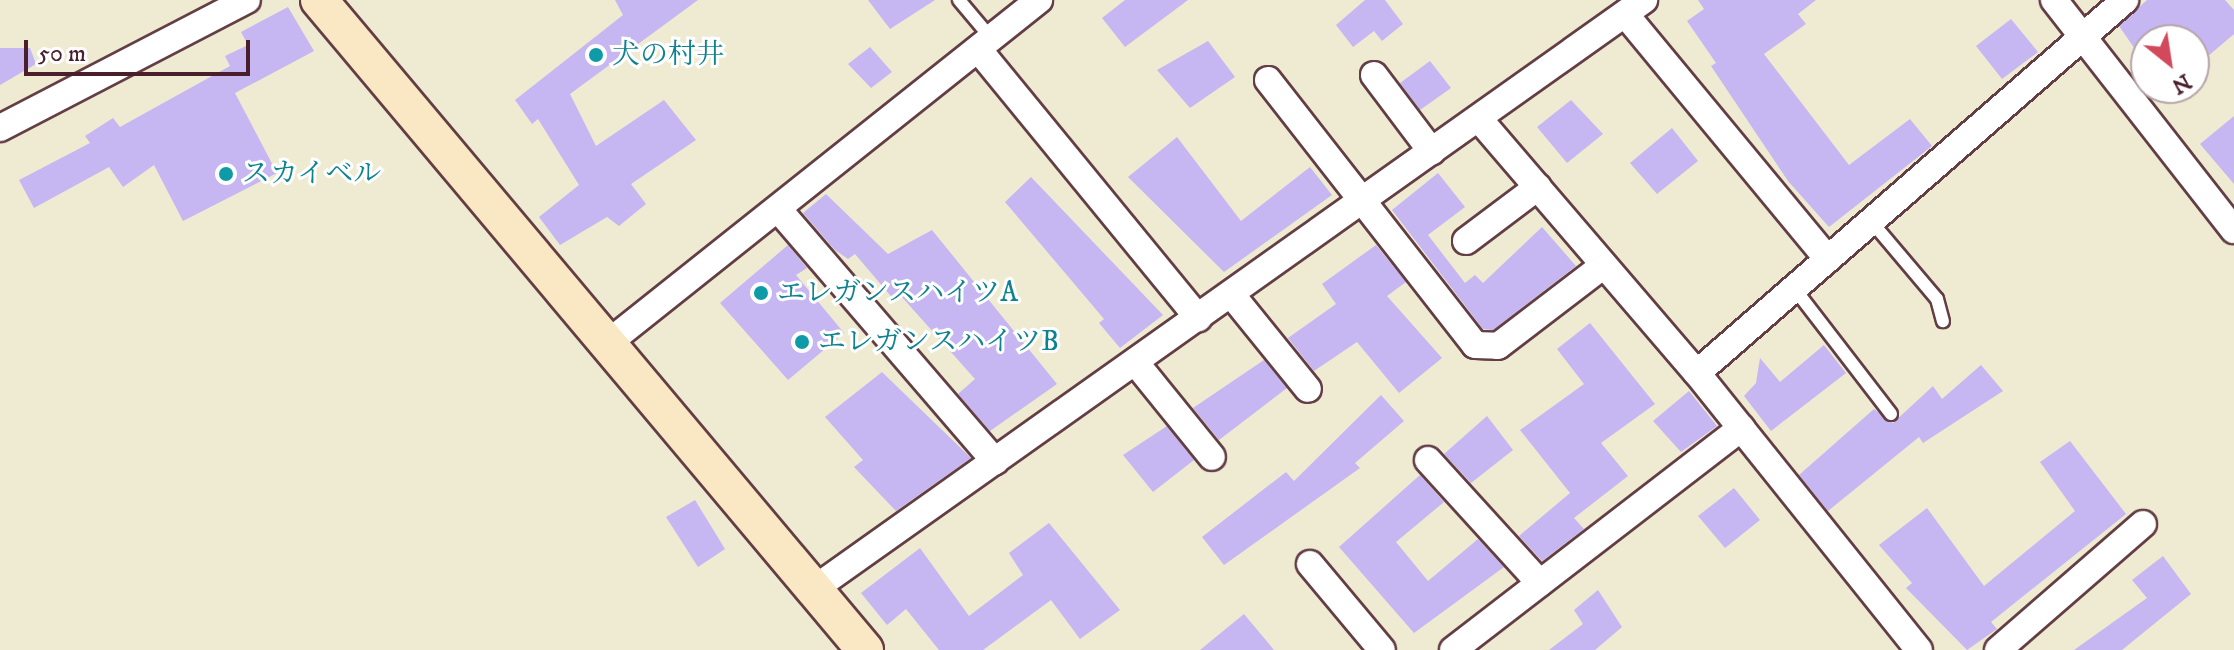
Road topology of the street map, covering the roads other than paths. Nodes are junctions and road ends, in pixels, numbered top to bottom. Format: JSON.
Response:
{"nodes":[{"id":1,"x":247,"y":0,"type":"edge"},
{"id":2,"x":319,"y":0,"type":"edge"},
{"id":3,"x":959,"y":0,"type":"edge"},
{"id":4,"x":1039,"y":0,"type":"edge"},
{"id":5,"x":2054,"y":0,"type":"edge"},
{"id":6,"x":2125,"y":0,"type":"edge"},
{"id":7,"x":1634,"y":7,"type":"edge"},
{"id":8,"x":2083,"y":38,"type":"junction"},
{"id":9,"x":985,"y":43,"type":"junction"},
{"id":10,"x":1374,"y":75,"type":"dead end"},
{"id":11,"x":1268,"y":80,"type":"dead end"},
{"id":12,"x":1479,"y":119,"type":"junction"},
{"id":13,"x":0,"y":128,"type":"edge"},
{"id":14,"x":1432,"y":152,"type":"junction"},
{"id":15,"x":1538,"y":187,"type":"junction"},
{"id":16,"x":1362,"y":202,"type":"junction"},
{"id":17,"x":778,"y":209,"type":"junction"},
{"id":18,"x":1871,"y":221,"type":"junction"},
{"id":19,"x":2234,"y":230,"type":"edge"},
{"id":20,"x":1466,"y":241,"type":"dead end"},
{"id":21,"x":1828,"y":259,"type":"junction"},
{"id":22,"x":1604,"y":265,"type":"junction"},
{"id":23,"x":1794,"y":288,"type":"junction"},
{"id":24,"x":1231,"y":294,"type":"junction"},
{"id":25,"x":1198,"y":318,"type":"junction"},
{"id":26,"x":1943,"y":321,"type":"dead end"},
{"id":27,"x":608,"y":343,"type":"junction"},
{"id":28,"x":1135,"y":362,"type":"junction"},
{"id":29,"x":1697,"y":373,"type":"junction"},
{"id":30,"x":1308,"y":389,"type":"dead end"},
{"id":31,"x":1891,"y":414,"type":"dead end"},
{"id":32,"x":1741,"y":428,"type":"junction"},
{"id":33,"x":1212,"y":457,"type":"dead end"},
{"id":34,"x":1428,"y":460,"type":"dead end"},
{"id":35,"x":995,"y":461,"type":"junction"},
{"id":36,"x":2143,"y":524,"type":"dead end"},
{"id":37,"x":1310,"y":564,"type":"dead end"},
{"id":38,"x":1540,"y":583,"type":"junction"},
{"id":39,"x":814,"y":589,"type":"junction"},
{"id":40,"x":1483,"y":641,"type":"edge"},
{"id":41,"x":865,"y":650,"type":"edge"},
{"id":42,"x":1382,"y":650,"type":"edge"},
{"id":43,"x":1453,"y":650,"type":"edge"},
{"id":44,"x":1919,"y":650,"type":"edge"},
{"id":45,"x":1998,"y":650,"type":"edge"}],
"edges":[{"from":1,"to":13,"type":"street"},
{"from":2,"to":27,"type":"street"},
{"from":3,"to":9,"type":"lane"},
{"from":4,"to":9,"type":"street"},
{"from":5,"to":8,"type":"street"},
{"from":6,"to":8,"type":"street"},
{"from":7,"to":12,"type":"street"},
{"from":7,"to":21,"type":"street"},
{"from":8,"to":18,"type":"street"},
{"from":8,"to":19,"type":"street"},
{"from":9,"to":17,"type":"street"},
{"from":9,"to":25,"type":"street"},
{"from":10,"to":14,"type":"street"},
{"from":11,"to":16,"type":"street"},
{"from":12,"to":14,"type":"street"},
{"from":12,"to":15,"type":"street"},
{"from":14,"to":16,"type":"street"},
{"from":15,"to":20,"type":"street"},
{"from":15,"to":22,"type":"street"},
{"from":16,"to":22,"type":"street"},
{"from":16,"to":24,"type":"street"},
{"from":17,"to":27,"type":"street"},
{"from":17,"to":35,"type":"street"},
{"from":18,"to":21,"type":"street"},
{"from":18,"to":26,"type":"lane"},
{"from":21,"to":23,"type":"street"},
{"from":22,"to":29,"type":"street"},
{"from":23,"to":29,"type":"street"},
{"from":23,"to":31,"type":"lane"},
{"from":24,"to":25,"type":"street"},
{"from":24,"to":30,"type":"street"},
{"from":25,"to":28,"type":"street"},
{"from":27,"to":39,"type":"street"},
{"from":28,"to":33,"type":"street"},
{"from":28,"to":35,"type":"street"},
{"from":29,"to":32,"type":"street"},
{"from":32,"to":38,"type":"street"},
{"from":32,"to":44,"type":"street"},
{"from":34,"to":38,"type":"street"},
{"from":35,"to":39,"type":"street"},
{"from":36,"to":45,"type":"street"},
{"from":37,"to":42,"type":"street"},
{"from":38,"to":40,"type":"street"},
{"from":39,"to":41,"type":"street"},
{"from":40,"to":43,"type":"street"}]}
